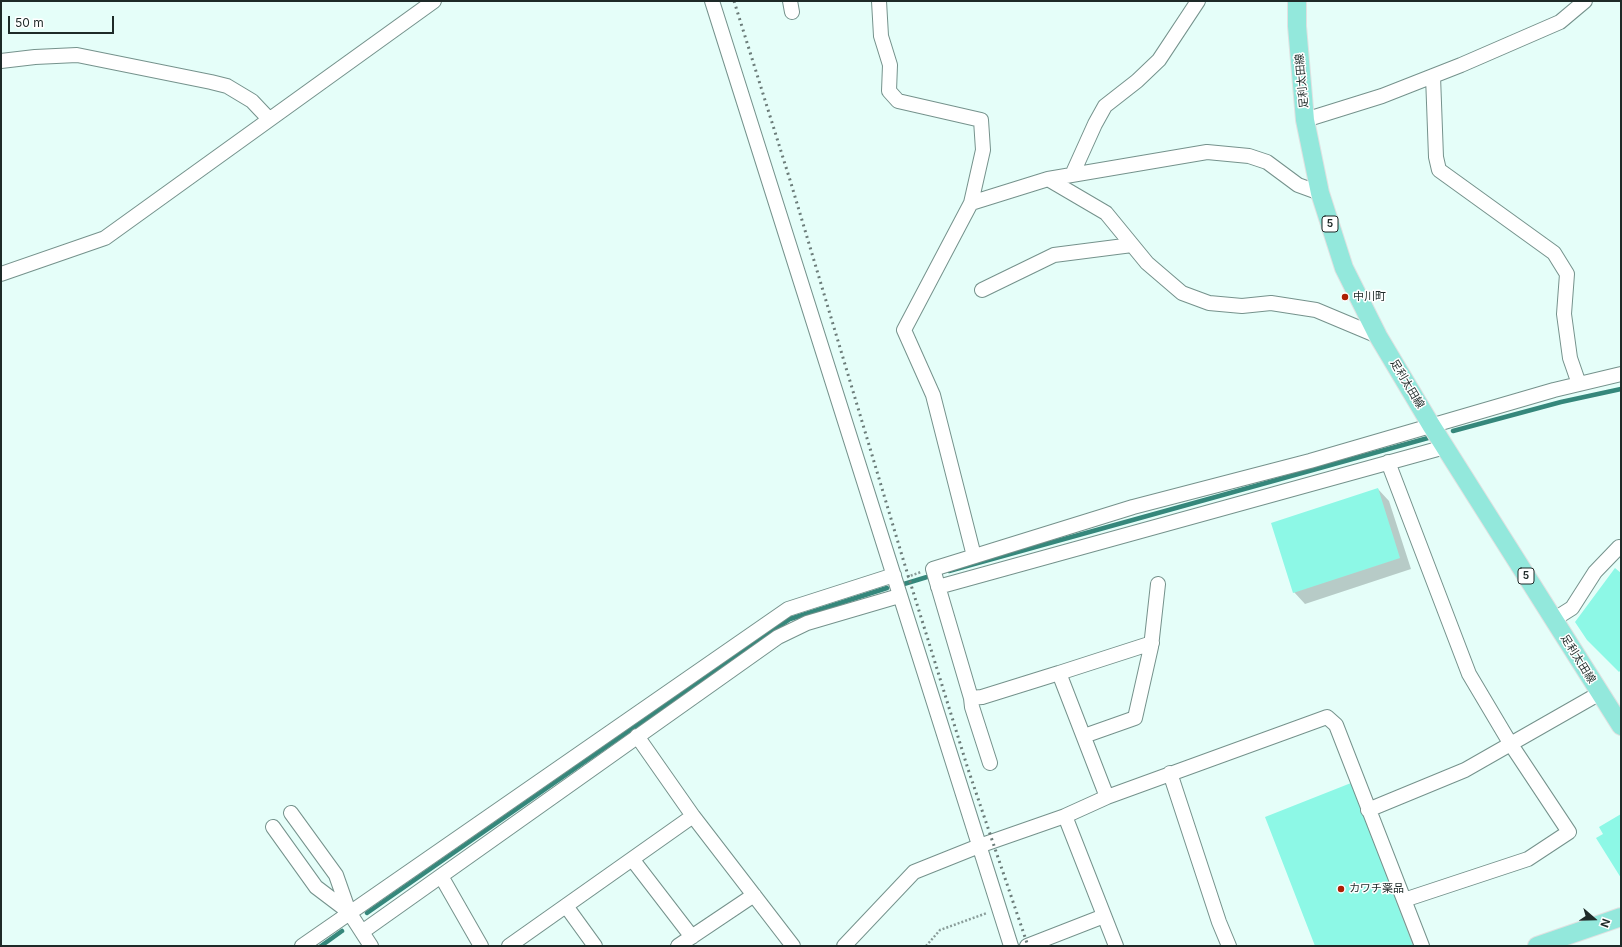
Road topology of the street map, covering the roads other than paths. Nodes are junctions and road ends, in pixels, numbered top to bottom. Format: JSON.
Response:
{"nodes":[{"id":1,"x":434,"y":1,"type":"edge"},
{"id":2,"x":712,"y":1,"type":"edge"},
{"id":3,"x":879,"y":1,"type":"edge"},
{"id":4,"x":1198,"y":1,"type":"edge"},
{"id":5,"x":1297,"y":1,"type":"edge"},
{"id":6,"x":1584,"y":1,"type":"edge"},
{"id":7,"x":1,"y":61,"type":"edge"},
{"id":8,"x":1433,"y":76,"type":"junction"},
{"id":9,"x":269,"y":119,"type":"junction"},
{"id":10,"x":1305,"y":120,"type":"junction"},
{"id":11,"x":1072,"y":175,"type":"junction"},
{"id":12,"x":1048,"y":179,"type":"junction"},
{"id":13,"x":1320,"y":193,"type":"junction"},
{"id":14,"x":970,"y":203,"type":"junction"},
{"id":15,"x":1132,"y":245,"type":"junction"},
{"id":16,"x":1,"y":274,"type":"edge"},
{"id":17,"x":982,"y":290,"type":"dead end"},
{"id":18,"x":1378,"y":336,"type":"junction"},
{"id":19,"x":1621,"y":374,"type":"edge"},
{"id":20,"x":1579,"y":384,"type":"junction"},
{"id":21,"x":1431,"y":424,"type":"junction"},
{"id":22,"x":1445,"y":447,"type":"junction"},
{"id":23,"x":1388,"y":462,"type":"junction"},
{"id":24,"x":1621,"y":549,"type":"edge"},
{"id":25,"x":974,"y":556,"type":"junction"},
{"id":26,"x":900,"y":576,"type":"junction"},
{"id":27,"x":1158,"y":584,"type":"dead end"},
{"id":28,"x":938,"y":586,"type":"junction"},
{"id":29,"x":899,"y":596,"type":"junction"},
{"id":30,"x":1553,"y":620,"type":"junction"},
{"id":31,"x":1152,"y":643,"type":"junction"},
{"id":32,"x":1059,"y":672,"type":"junction"},
{"id":33,"x":1600,"y":693,"type":"junction"},
{"id":34,"x":971,"y":698,"type":"junction"},
{"id":35,"x":1621,"y":726,"type":"edge"},
{"id":36,"x":637,"y":736,"type":"junction"},
{"id":37,"x":1084,"y":736,"type":"junction"},
{"id":38,"x":1510,"y":743,"type":"junction"},
{"id":39,"x":990,"y":763,"type":"dead end"},
{"id":40,"x":1170,"y":773,"type":"junction"},
{"id":41,"x":1107,"y":797,"type":"junction"},
{"id":42,"x":1368,"y":810,"type":"junction"},
{"id":43,"x":292,"y":813,"type":"dead end"},
{"id":44,"x":693,"y":816,"type":"junction"},
{"id":45,"x":1065,"y":816,"type":"junction"},
{"id":46,"x":273,"y":827,"type":"dead end"},
{"id":47,"x":979,"y":846,"type":"junction"},
{"id":48,"x":632,"y":859,"type":"junction"},
{"id":49,"x":441,"y":876,"type":"junction"},
{"id":50,"x":754,"y":895,"type":"junction"},
{"id":51,"x":1404,"y":900,"type":"junction"},
{"id":52,"x":566,"y":906,"type":"junction"},
{"id":53,"x":349,"y":912,"type":"junction"},
{"id":54,"x":1104,"y":916,"type":"junction"},
{"id":55,"x":1621,"y":918,"type":"edge"},
{"id":56,"x":362,"y":932,"type":"junction"},
{"id":57,"x":692,"y":937,"type":"junction"},
{"id":58,"x":302,"y":946,"type":"edge"},
{"id":59,"x":371,"y":946,"type":"edge"},
{"id":60,"x":481,"y":946,"type":"edge"},
{"id":61,"x":509,"y":946,"type":"edge"},
{"id":62,"x":594,"y":946,"type":"edge"},
{"id":63,"x":678,"y":946,"type":"edge"},
{"id":64,"x":793,"y":946,"type":"edge"},
{"id":65,"x":844,"y":946,"type":"edge"},
{"id":66,"x":1011,"y":946,"type":"edge"},
{"id":67,"x":1028,"y":946,"type":"edge"},
{"id":68,"x":1116,"y":946,"type":"edge"},
{"id":69,"x":1229,"y":946,"type":"edge"},
{"id":70,"x":1422,"y":946,"type":"edge"},
{"id":71,"x":1537,"y":946,"type":"edge"}],
"edges":[{"from":1,"to":9,"type":"street"},
{"from":2,"to":26,"type":"street"},
{"from":3,"to":14,"type":"street"},
{"from":4,"to":11,"type":"street"},
{"from":5,"to":10,"type":"main road","name":"足利太田線","number":"5"},
{"from":6,"to":8,"type":"street"},
{"from":7,"to":9,"type":"street"},
{"from":8,"to":10,"type":"street"},
{"from":8,"to":20,"type":"street"},
{"from":9,"to":16,"type":"street"},
{"from":10,"to":13,"type":"main road","name":"足利太田線","number":"5"},
{"from":11,"to":12,"type":"street"},
{"from":11,"to":13,"type":"street"},
{"from":12,"to":14,"type":"street"},
{"from":12,"to":15,"type":"street"},
{"from":13,"to":18,"type":"main road","name":"足利太田線","number":"5"},
{"from":14,"to":25,"type":"street"},
{"from":15,"to":17,"type":"street"},
{"from":15,"to":18,"type":"street"},
{"from":18,"to":21,"type":"main road","name":"足利太田線","number":"5"},
{"from":19,"to":20,"type":"street"},
{"from":20,"to":21,"type":"street"},
{"from":21,"to":22,"type":"main road","name":"足利太田線","number":"5"},
{"from":21,"to":25,"type":"street"},
{"from":22,"to":23,"type":"street"},
{"from":22,"to":30,"type":"main road","name":"足利太田線","number":"5"},
{"from":23,"to":28,"type":"street"},
{"from":23,"to":38,"type":"street"},
{"from":24,"to":30,"type":"street"},
{"from":25,"to":28,"type":"street"},
{"from":26,"to":29,"type":"street"},
{"from":26,"to":53,"type":"street"},
{"from":27,"to":31,"type":"street"},
{"from":28,"to":34,"type":"street"},
{"from":29,"to":36,"type":"street"},
{"from":29,"to":47,"type":"street"},
{"from":30,"to":33,"type":"main road","name":"足利太田線","number":"5"},
{"from":31,"to":32,"type":"street"},
{"from":31,"to":37,"type":"street"},
{"from":32,"to":34,"type":"street"},
{"from":32,"to":37,"type":"street"},
{"from":33,"to":35,"type":"main road","name":"足利太田線","number":"5"},
{"from":33,"to":38,"type":"street"},
{"from":34,"to":39,"type":"street"},
{"from":36,"to":44,"type":"street"},
{"from":36,"to":49,"type":"street"},
{"from":37,"to":41,"type":"street"},
{"from":38,"to":42,"type":"street"},
{"from":38,"to":51,"type":"street"},
{"from":40,"to":41,"type":"street"},
{"from":40,"to":42,"type":"street"},
{"from":40,"to":69,"type":"street"},
{"from":41,"to":45,"type":"street"},
{"from":42,"to":51,"type":"street"},
{"from":43,"to":53,"type":"street"},
{"from":44,"to":48,"type":"street"},
{"from":44,"to":50,"type":"street"},
{"from":45,"to":47,"type":"street"},
{"from":45,"to":54,"type":"street"},
{"from":46,"to":53,"type":"street"},
{"from":47,"to":65,"type":"street"},
{"from":47,"to":66,"type":"street"},
{"from":48,"to":52,"type":"street"},
{"from":48,"to":57,"type":"street"},
{"from":49,"to":56,"type":"street"},
{"from":49,"to":60,"type":"street"},
{"from":50,"to":57,"type":"street"},
{"from":50,"to":64,"type":"street"},
{"from":51,"to":70,"type":"street"},
{"from":52,"to":61,"type":"street"},
{"from":52,"to":62,"type":"street"},
{"from":53,"to":56,"type":"street"},
{"from":53,"to":58,"type":"street"},
{"from":54,"to":67,"type":"street"},
{"from":54,"to":68,"type":"street"},
{"from":55,"to":71,"type":"main road"},
{"from":56,"to":59,"type":"street"},
{"from":57,"to":63,"type":"street"}]}
